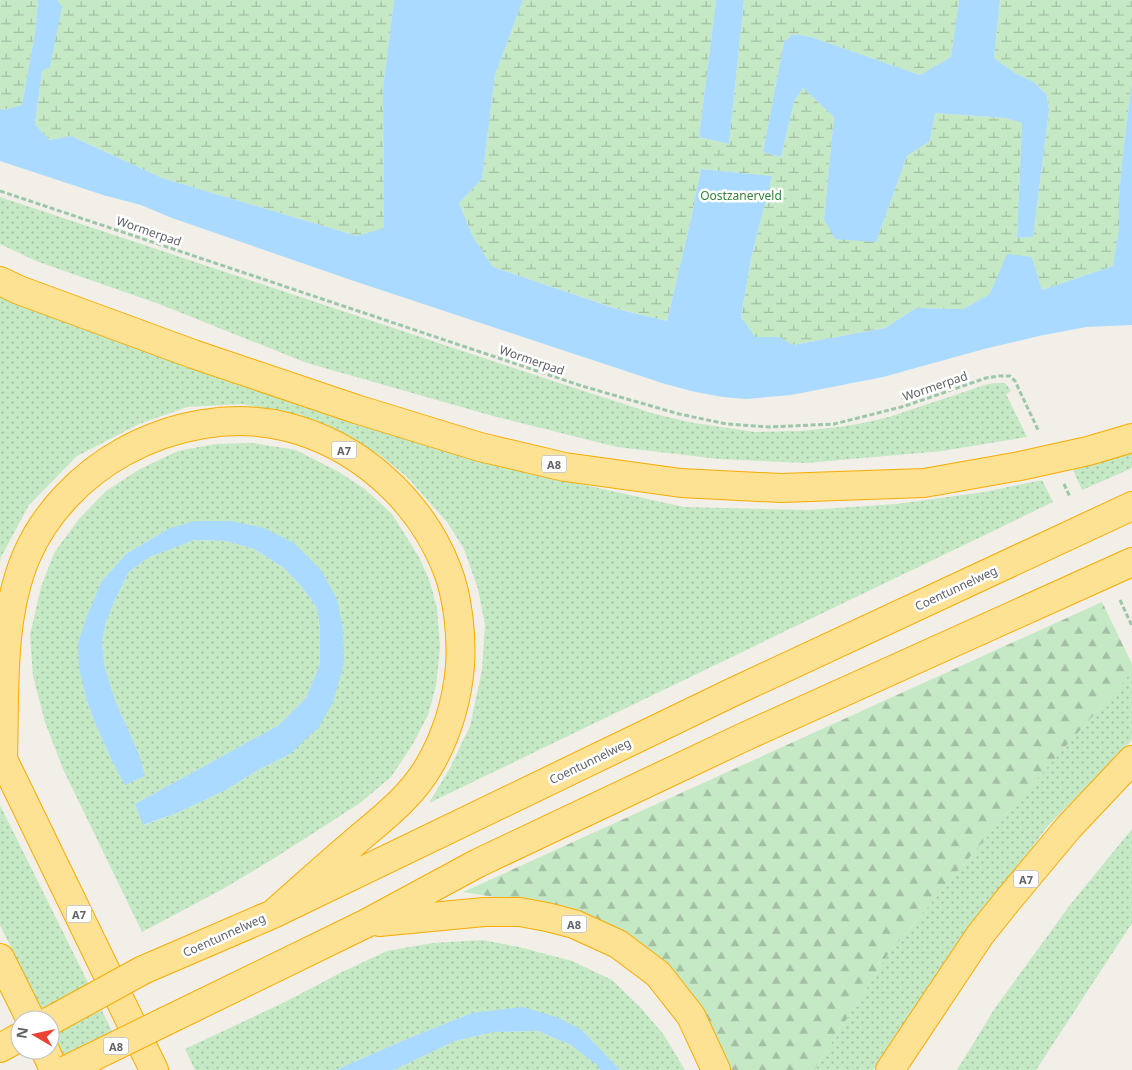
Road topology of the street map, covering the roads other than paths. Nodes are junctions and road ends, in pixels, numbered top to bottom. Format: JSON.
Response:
{"nodes":[{"id":1,"x":0,"y":281,"type":"edge"},
{"id":2,"x":1132,"y":438,"type":"edge"},
{"id":3,"x":1132,"y":506,"type":"edge"},
{"id":4,"x":1132,"y":562,"type":"edge"},
{"id":5,"x":1,"y":756,"type":"edge"},
{"id":6,"x":1132,"y":760,"type":"edge"},
{"id":7,"x":273,"y":914,"type":"junction"},
{"id":8,"x":365,"y":924,"type":"junction"},
{"id":9,"x":0,"y":958,"type":"edge"},
{"id":10,"x":26,"y":1010,"type":"edge"},
{"id":11,"x":60,"y":1016,"type":"edge"},
{"id":12,"x":66,"y":1070,"type":"edge"},
{"id":13,"x":154,"y":1070,"type":"edge"},
{"id":14,"x":716,"y":1070,"type":"edge"},
{"id":15,"x":890,"y":1070,"type":"edge"}],
"edges":[{"from":1,"to":2,"type":"highway","number":"A8"},
{"from":3,"to":7,"type":"highway","name":"Coentunnelweg"},
{"from":4,"to":8,"type":"highway","number":"A8"},
{"from":5,"to":7,"type":"highway","number":"A7"},
{"from":5,"to":13,"type":"highway","number":"A7"},
{"from":6,"to":15,"type":"highway","number":"A7"},
{"from":7,"to":11,"type":"highway","name":"Coentunnelweg","bridge":true},
{"from":8,"to":12,"type":"highway","number":"A8","bridge":true},
{"from":8,"to":14,"type":"highway","number":"A8"},
{"from":9,"to":10,"type":"highway"}]}
